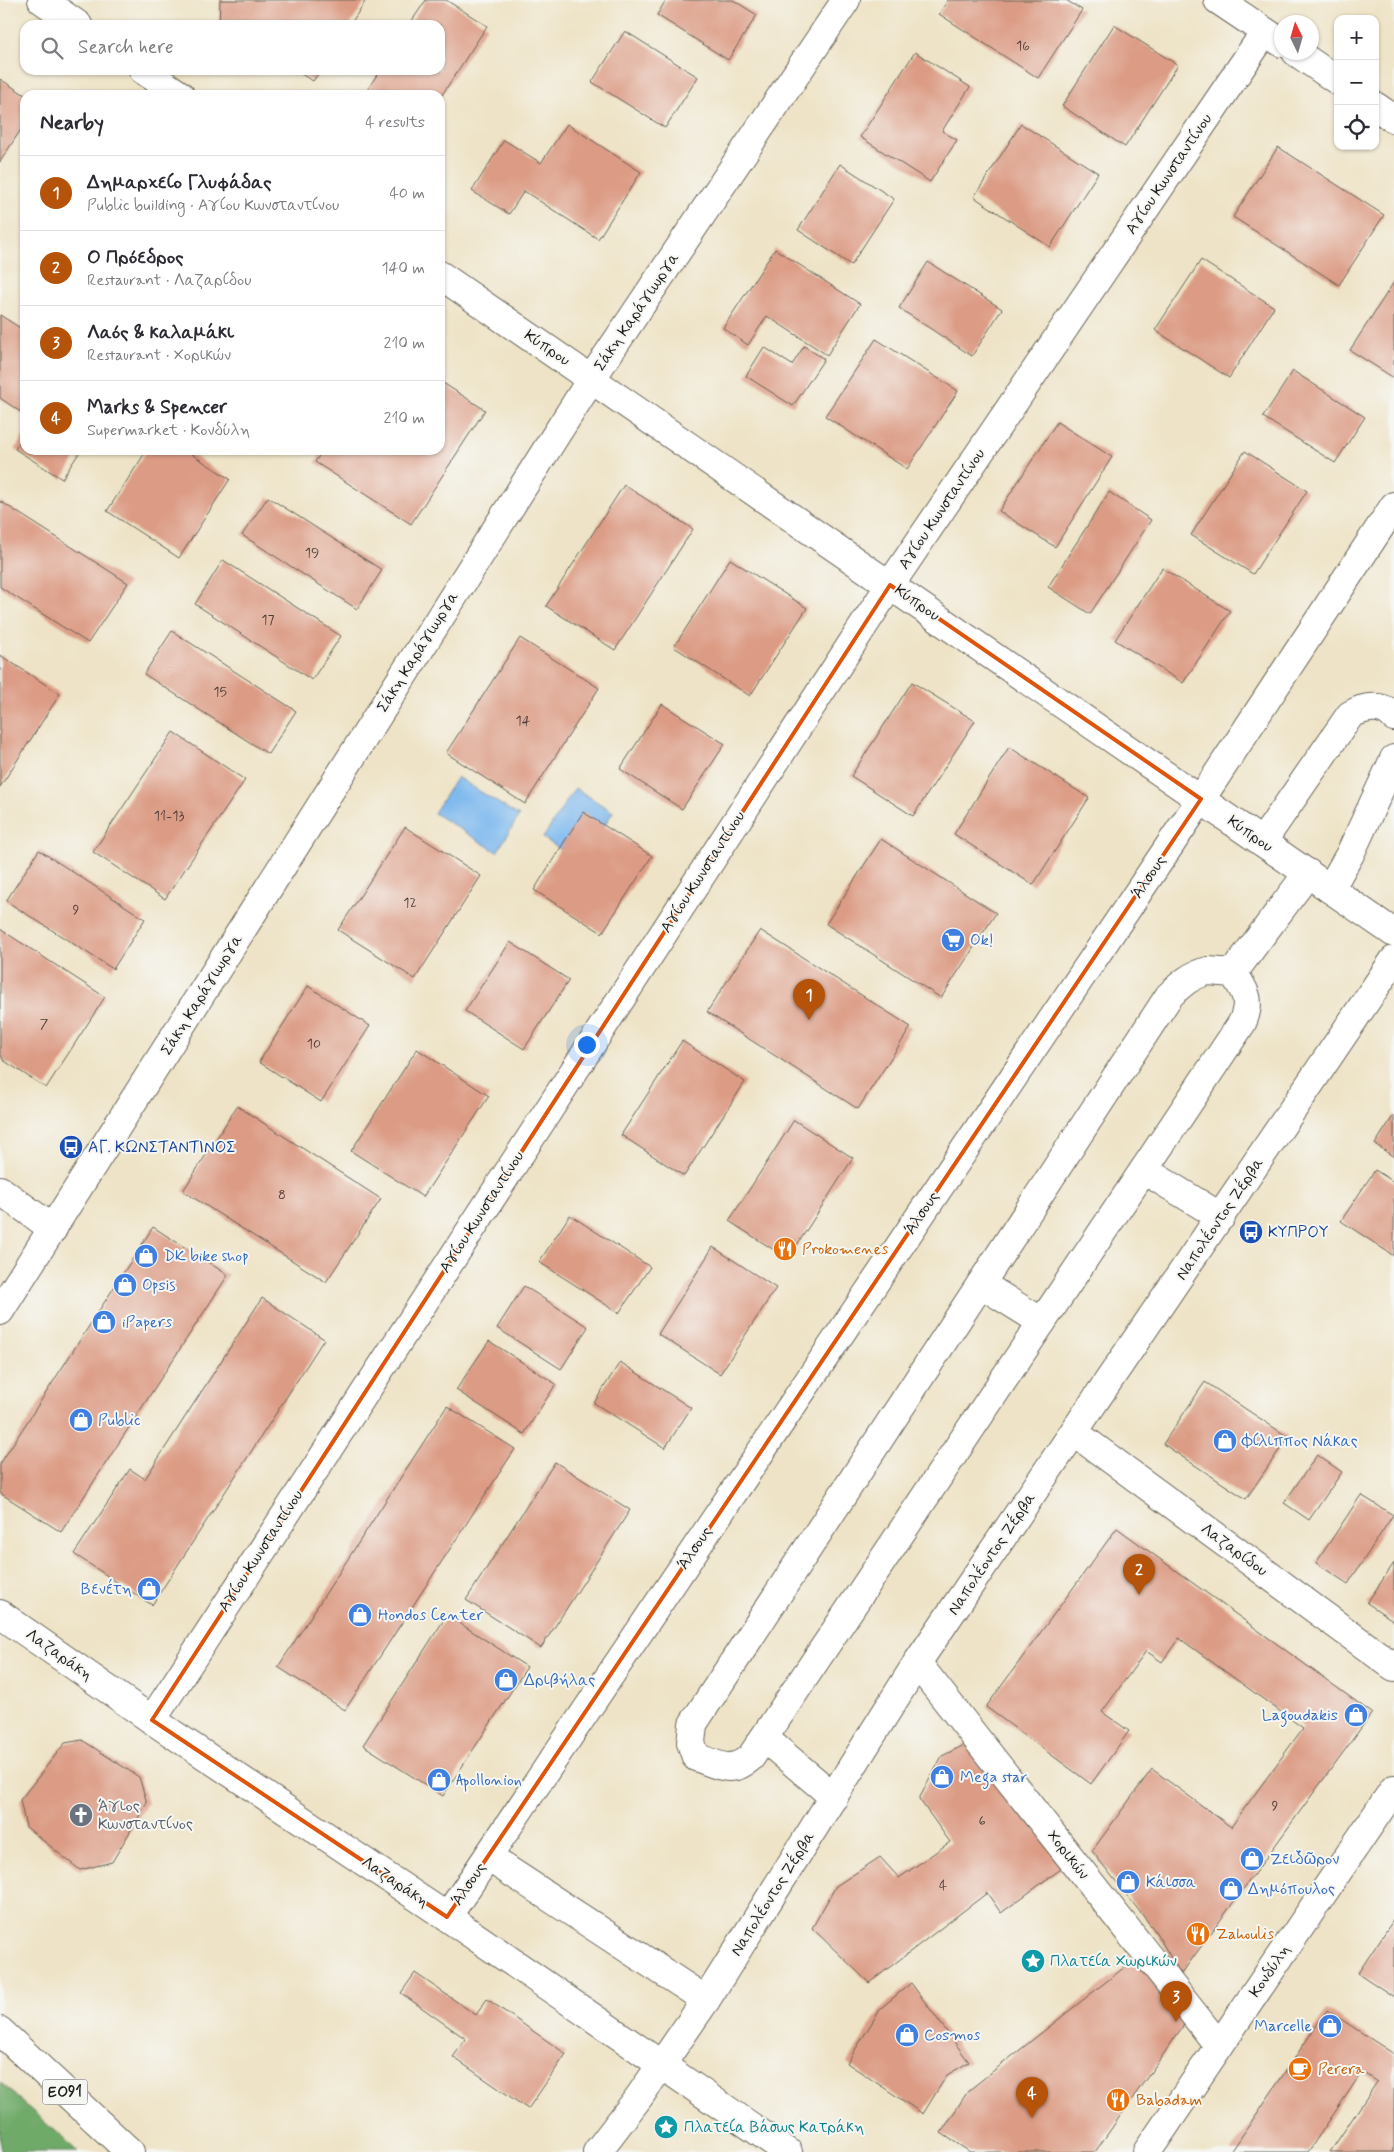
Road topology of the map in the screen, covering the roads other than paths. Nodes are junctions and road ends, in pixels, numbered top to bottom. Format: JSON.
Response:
{"nodes":[{"id":1,"x":42,"y":0,"type":"edge"},
{"id":2,"x":846,"y":0,"type":"edge"},
{"id":3,"x":1218,"y":0,"type":"edge"},
{"id":4,"x":71,"y":20,"type":"edge"},
{"id":5,"x":1273,"y":37,"type":"edge"},
{"id":6,"x":1308,"y":60,"type":"edge"},
{"id":7,"x":150,"y":75,"type":"edge"},
{"id":8,"x":1334,"y":78,"type":"edge"},
{"id":9,"x":173,"y":90,"type":"edge"},
{"id":10,"x":1379,"y":109,"type":"edge"},
{"id":11,"x":1394,"y":119,"type":"edge"},
{"id":12,"x":445,"y":278,"type":"edge"},
{"id":13,"x":592,"y":378,"type":"junction"},
{"id":14,"x":1394,"y":506,"type":"edge"},
{"id":15,"x":890,"y":585,"type":"junction"},
{"id":16,"x":1394,"y":717,"type":"edge"},
{"id":17,"x":1394,"y":759,"type":"edge"},
{"id":18,"x":1201,"y":799,"type":"junction"},
{"id":19,"x":1262,"y":842,"type":"junction"},
{"id":20,"x":1308,"y":873,"type":"junction"},
{"id":21,"x":1330,"y":889,"type":"junction"},
{"id":22,"x":1394,"y":933,"type":"edge"},
{"id":23,"x":1394,"y":960,"type":"edge"},
{"id":24,"x":1233,"y":973,"type":"junction"},
{"id":25,"x":1144,"y":1170,"type":"junction"},
{"id":26,"x":0,"y":1190,"type":"edge"},
{"id":27,"x":1221,"y":1217,"type":"junction"},
{"id":28,"x":53,"y":1229,"type":"junction"},
{"id":29,"x":981,"y":1284,"type":"junction"},
{"id":30,"x":0,"y":1311,"type":"edge"},
{"id":31,"x":1042,"y":1322,"type":"junction"},
{"id":32,"x":1075,"y":1433,"type":"junction"},
{"id":33,"x":0,"y":1614,"type":"edge"},
{"id":34,"x":917,"y":1663,"type":"junction"},
{"id":35,"x":1394,"y":1667,"type":"edge"},
{"id":36,"x":152,"y":1720,"type":"junction"},
{"id":37,"x":764,"y":1738,"type":"junction"},
{"id":38,"x":1394,"y":1789,"type":"edge"},
{"id":39,"x":834,"y":1796,"type":"junction"},
{"id":40,"x":488,"y":1857,"type":"junction"},
{"id":41,"x":447,"y":1917,"type":"junction"},
{"id":42,"x":706,"y":2000,"type":"junction"},
{"id":43,"x":0,"y":2031,"type":"edge"},
{"id":44,"x":1219,"y":2046,"type":"junction"},
{"id":45,"x":662,"y":2064,"type":"junction"},
{"id":46,"x":130,"y":2152,"type":"edge"},
{"id":47,"x":597,"y":2152,"type":"edge"},
{"id":48,"x":788,"y":2152,"type":"edge"},
{"id":49,"x":1146,"y":2152,"type":"edge"}],
"edges":[{"from":1,"to":4,"type":"main road"},
{"from":2,"to":13,"type":"main road","name":"Σάκη Καράγιωργα"},
{"from":3,"to":5,"type":"main road"},
{"from":5,"to":15,"type":"main road","name":"Αγίου Κωνσταντίνου"},
{"from":6,"to":8,"type":"main road"},
{"from":7,"to":9,"type":"main road"},
{"from":10,"to":11,"type":"main road"},
{"from":12,"to":13,"type":"main road","name":"Κύπρου"},
{"from":13,"to":15,"type":"main road","name":"Κύπρου"},
{"from":13,"to":28,"type":"main road","name":"Σάκη Καράγιωργα"},
{"from":14,"to":18,"type":"main road","name":"Άλσους"},
{"from":15,"to":18,"type":"main road","name":"Κύπρου"},
{"from":15,"to":36,"type":"main road","name":"Αγίου Κωνσταντίνου"},
{"from":16,"to":19,"type":"main road"},
{"from":17,"to":21,"type":"main road"},
{"from":18,"to":19,"type":"main road","name":"Κύπρου"},
{"from":18,"to":40,"type":"main road","name":"Άλσους"},
{"from":19,"to":20,"type":"main road","name":"Κύπρου"},
{"from":20,"to":21,"type":"main road","name":"Κύπρου"},
{"from":20,"to":24,"type":"main road"},
{"from":21,"to":22,"type":"main road","name":"Κύπρου"},
{"from":23,"to":27,"type":"main road","name":"Ναπολέοντος Ζέρβα"},
{"from":24,"to":25,"type":"main road"},
{"from":24,"to":29,"type":"main road"},
{"from":25,"to":27,"type":"main road"},
{"from":25,"to":31,"type":"main road"},
{"from":26,"to":28,"type":"main road"},
{"from":27,"to":32,"type":"main road","name":"Ναπολέοντος Ζέρβα"},
{"from":28,"to":30,"type":"main road","name":"Σάκη Καράγιωργα"},
{"from":29,"to":31,"type":"main road"},
{"from":29,"to":37,"type":"main road"},
{"from":31,"to":37,"type":"main road"},
{"from":32,"to":34,"type":"main road","name":"Ναπολέοντος Ζέρβα"},
{"from":32,"to":35,"type":"main road","name":"Λαζαρίδου"},
{"from":33,"to":36,"type":"main road","name":"Λαζαράκη"},
{"from":34,"to":39,"type":"main road","name":"Ναπολέοντος Ζέρβα"},
{"from":34,"to":44,"type":"main road","name":"Χορικών"},
{"from":36,"to":41,"type":"main road","name":"Λαζαράκη"},
{"from":37,"to":39,"type":"main road"},
{"from":38,"to":44,"type":"main road","name":"Κονδύλη"},
{"from":39,"to":42,"type":"main road","name":"Ναπολέοντος Ζέρβα"},
{"from":40,"to":41,"type":"main road","name":"Άλσους"},
{"from":40,"to":42,"type":"main road"},
{"from":41,"to":45,"type":"main road","name":"Λαζαράκη"},
{"from":42,"to":45,"type":"main road","name":"Ναπολέοντος Ζέρβα"},
{"from":43,"to":46,"type":"main road","number":"ΕΟ91"},
{"from":44,"to":49,"type":"main road","name":"Κονδύλη"},
{"from":45,"to":47,"type":"main road","name":"Ναπολέοντος Ζέρβα"},
{"from":45,"to":48,"type":"main road","name":"Λαζαράκη"}]}
